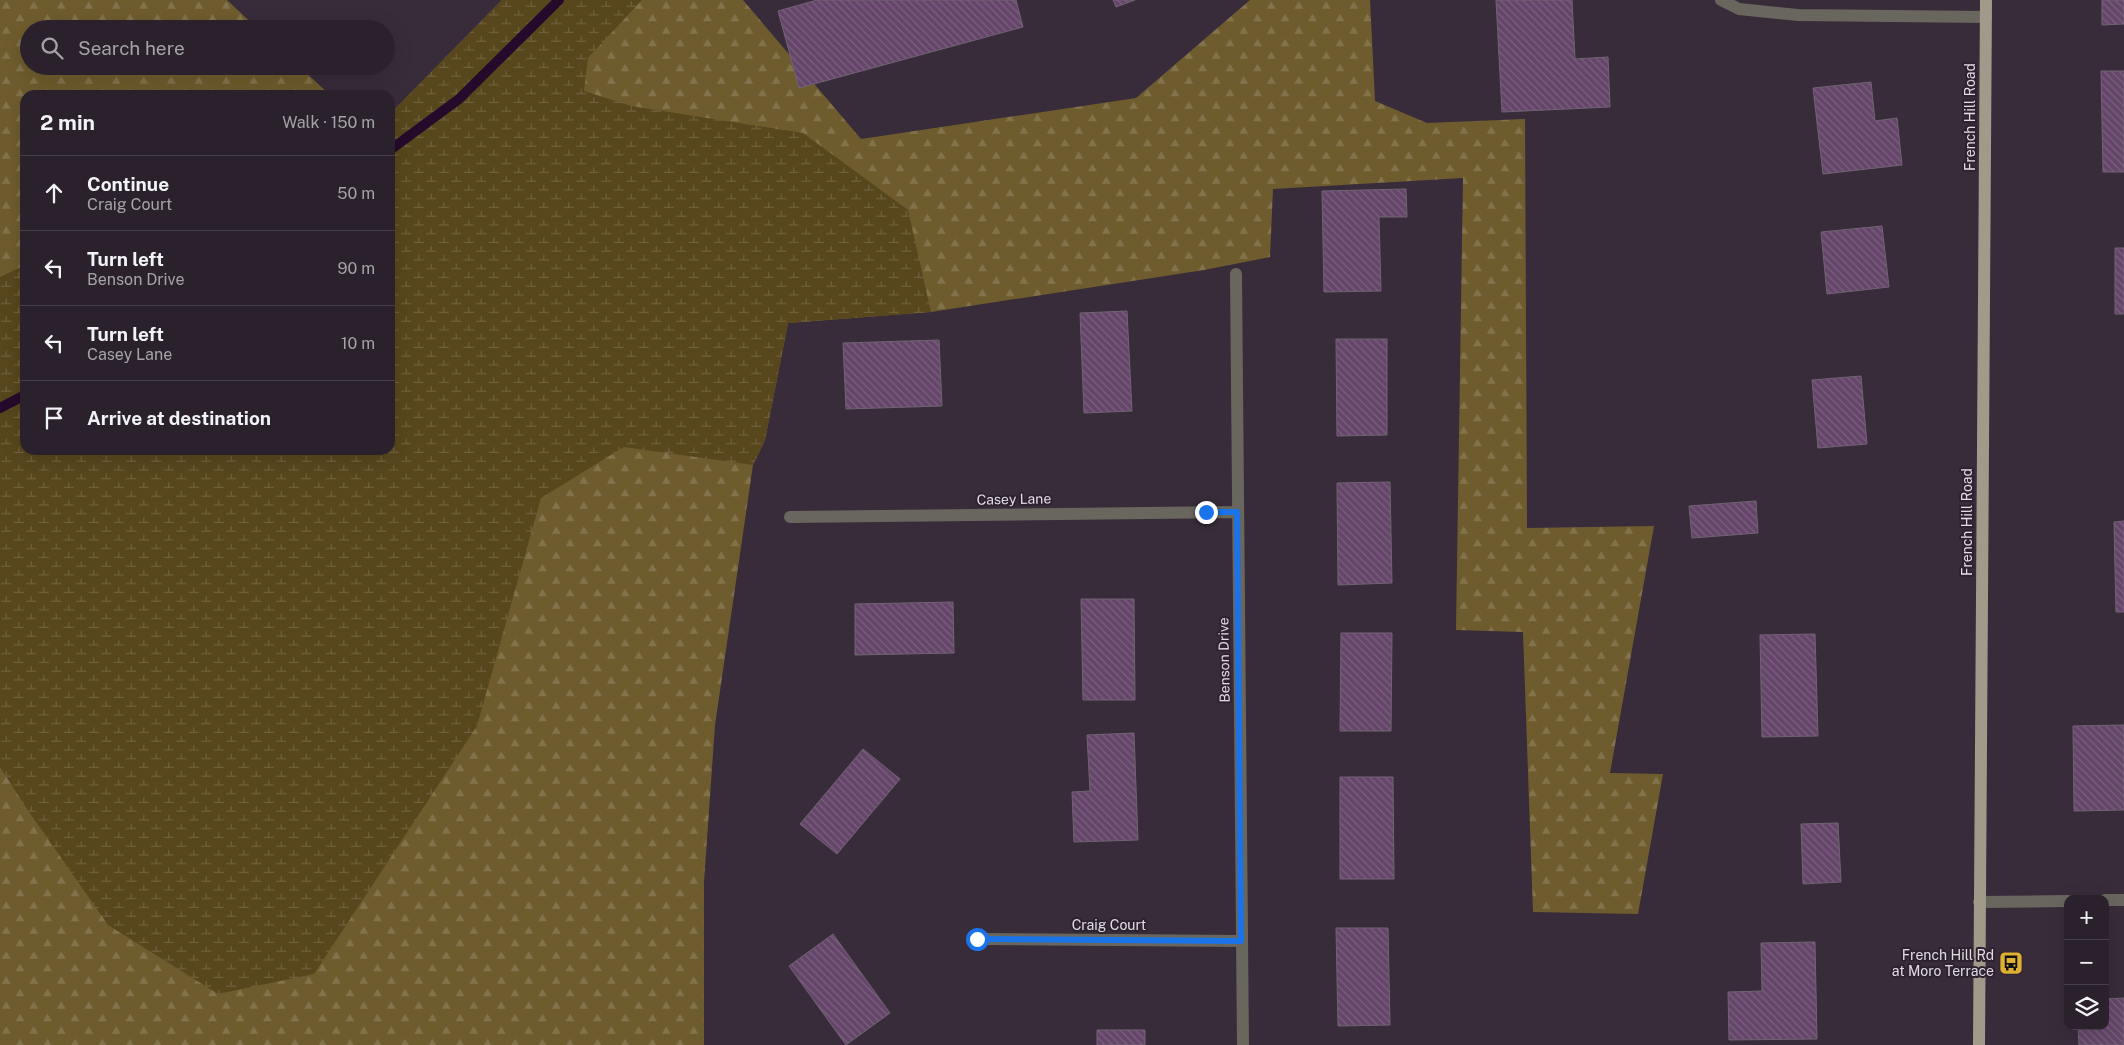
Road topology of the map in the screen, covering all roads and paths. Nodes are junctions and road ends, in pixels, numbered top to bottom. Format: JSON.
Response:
{"nodes":[{"id":1,"x":1721,"y":0,"type":"edge"},
{"id":2,"x":1986,"y":0,"type":"edge"},
{"id":3,"x":1986,"y":17,"type":"junction"},
{"id":4,"x":1236,"y":274,"type":"dead end"},
{"id":5,"x":1237,"y":512,"type":"junction"},
{"id":6,"x":790,"y":517,"type":"dead end"},
{"id":7,"x":2109,"y":900,"type":"edge"},
{"id":8,"x":2124,"y":900,"type":"edge"},
{"id":9,"x":2064,"y":901,"type":"edge"},
{"id":10,"x":1979,"y":902,"type":"junction"},
{"id":11,"x":977,"y":939,"type":"dead end"},
{"id":12,"x":1241,"y":941,"type":"junction"},
{"id":13,"x":1243,"y":1045,"type":"edge"},
{"id":14,"x":1979,"y":1045,"type":"edge"}],
"edges":[{"from":1,"to":3,"type":"street"},
{"from":2,"to":3,"type":"main road","name":"French Hill Road"},
{"from":3,"to":10,"type":"main road","name":"French Hill Road"},
{"from":4,"to":5,"type":"street","name":"Benson Drive"},
{"from":5,"to":6,"type":"street","name":"Casey Lane"},
{"from":5,"to":12,"type":"street","name":"Benson Drive"},
{"from":7,"to":8,"type":"street"},
{"from":9,"to":10,"type":"street"},
{"from":10,"to":14,"type":"main road","name":"French Hill Road"},
{"from":11,"to":12,"type":"street","name":"Craig Court"},
{"from":12,"to":13,"type":"street","name":"Benson Drive"}]}
